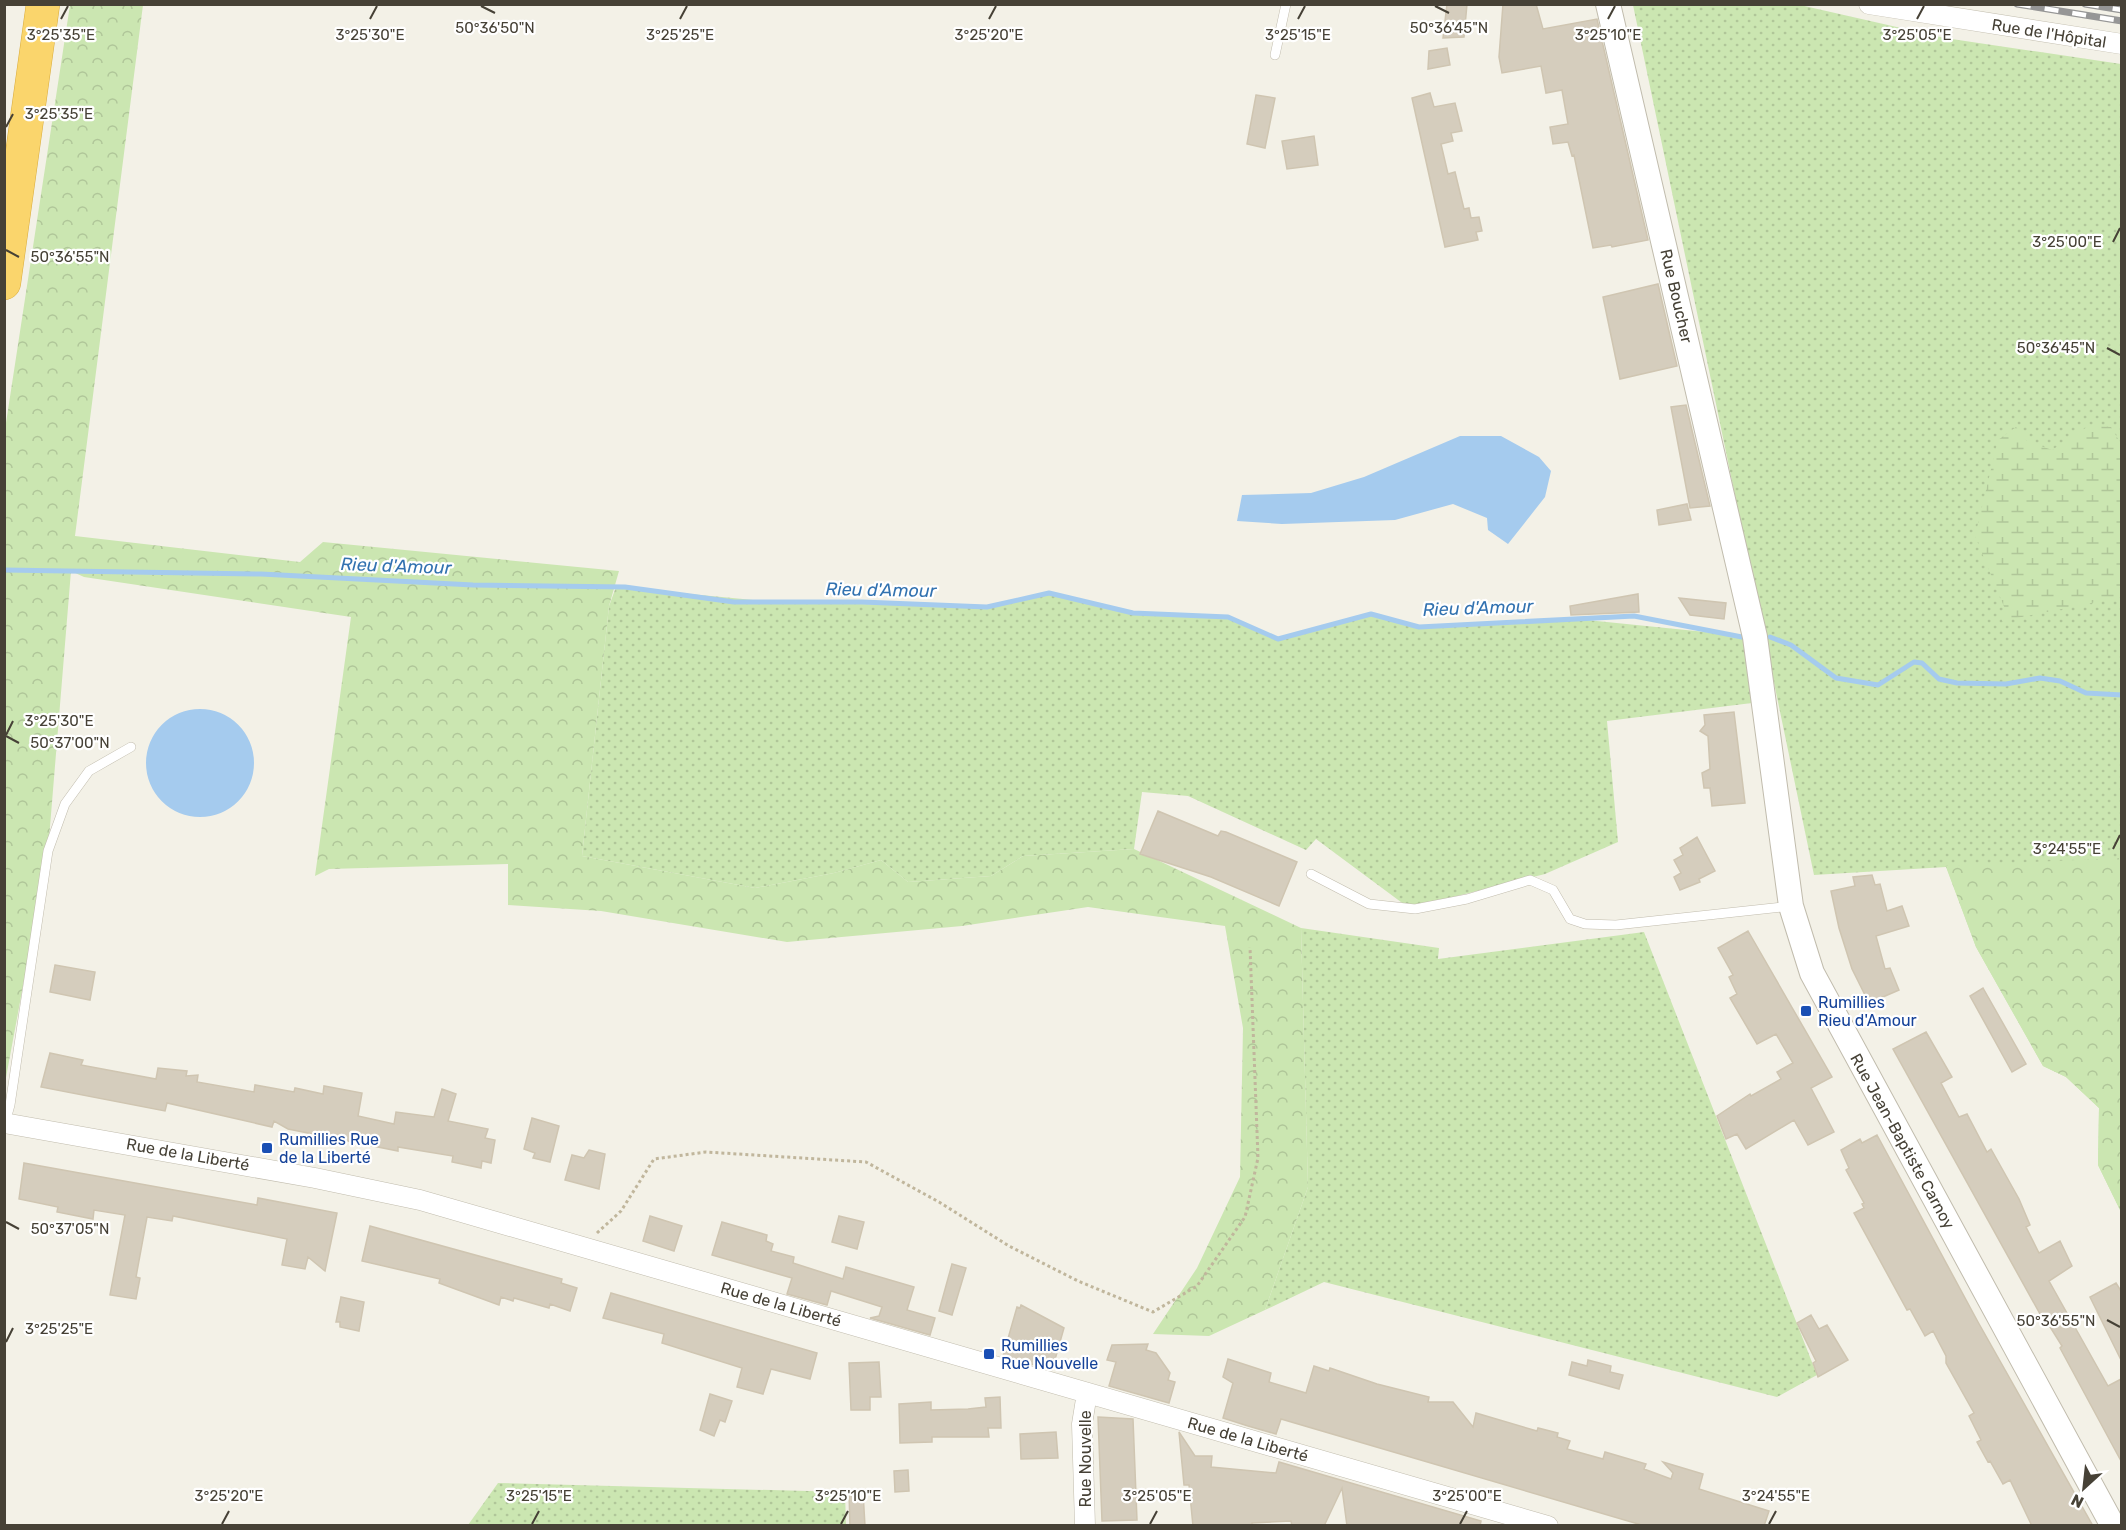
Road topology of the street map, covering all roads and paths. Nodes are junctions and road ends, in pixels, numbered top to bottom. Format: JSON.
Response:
{"nodes":[{"id":1,"x":43,"y":4,"type":"edge"},
{"id":2,"x":1286,"y":4,"type":"edge"},
{"id":3,"x":1608,"y":4,"type":"edge"},
{"id":4,"x":1869,"y":4,"type":"edge"},
{"id":5,"x":2121,"y":44,"type":"edge"},
{"id":6,"x":1275,"y":55,"type":"dead end"},
{"id":7,"x":4,"y":283,"type":"edge"},
{"id":8,"x":1745,"y":588,"type":"joint"},
{"id":9,"x":131,"y":747,"type":"dead end"},
{"id":10,"x":1311,"y":874,"type":"dead end"},
{"id":11,"x":1791,"y":906,"type":"junction"},
{"id":12,"x":1250,"y":948,"type":"dead end"},
{"id":13,"x":4,"y":1123,"type":"edge"},
{"id":14,"x":591,"y":1249,"type":"junction"},
{"id":15,"x":1087,"y":1393,"type":"junction"},
{"id":16,"x":1085,"y":1526,"type":"edge"},
{"id":17,"x":1548,"y":1526,"type":"edge"},
{"id":18,"x":2113,"y":1526,"type":"edge"}],
"edges":[{"from":1,"to":7,"type":"highway"},
{"from":2,"to":6,"type":"lane"},
{"from":3,"to":8,"type":"street","name":"Rue Boucher"},
{"from":4,"to":5,"type":"street","name":"Rue de l'Hôpital"},
{"from":8,"to":11,"type":"street","name":"Rue Jean-Baptiste Carnoy"},
{"from":9,"to":13,"type":"lane"},
{"from":10,"to":11,"type":"lane"},
{"from":11,"to":18,"type":"street","name":"Rue Jean-Baptiste Carnoy"},
{"from":12,"to":14,"type":"path"},
{"from":13,"to":14,"type":"street","name":"Rue de la Liberté"},
{"from":14,"to":15,"type":"street","name":"Rue de la Liberté"},
{"from":15,"to":16,"type":"street","name":"Rue Nouvelle"},
{"from":15,"to":17,"type":"street","name":"Rue de la Liberté"}]}
